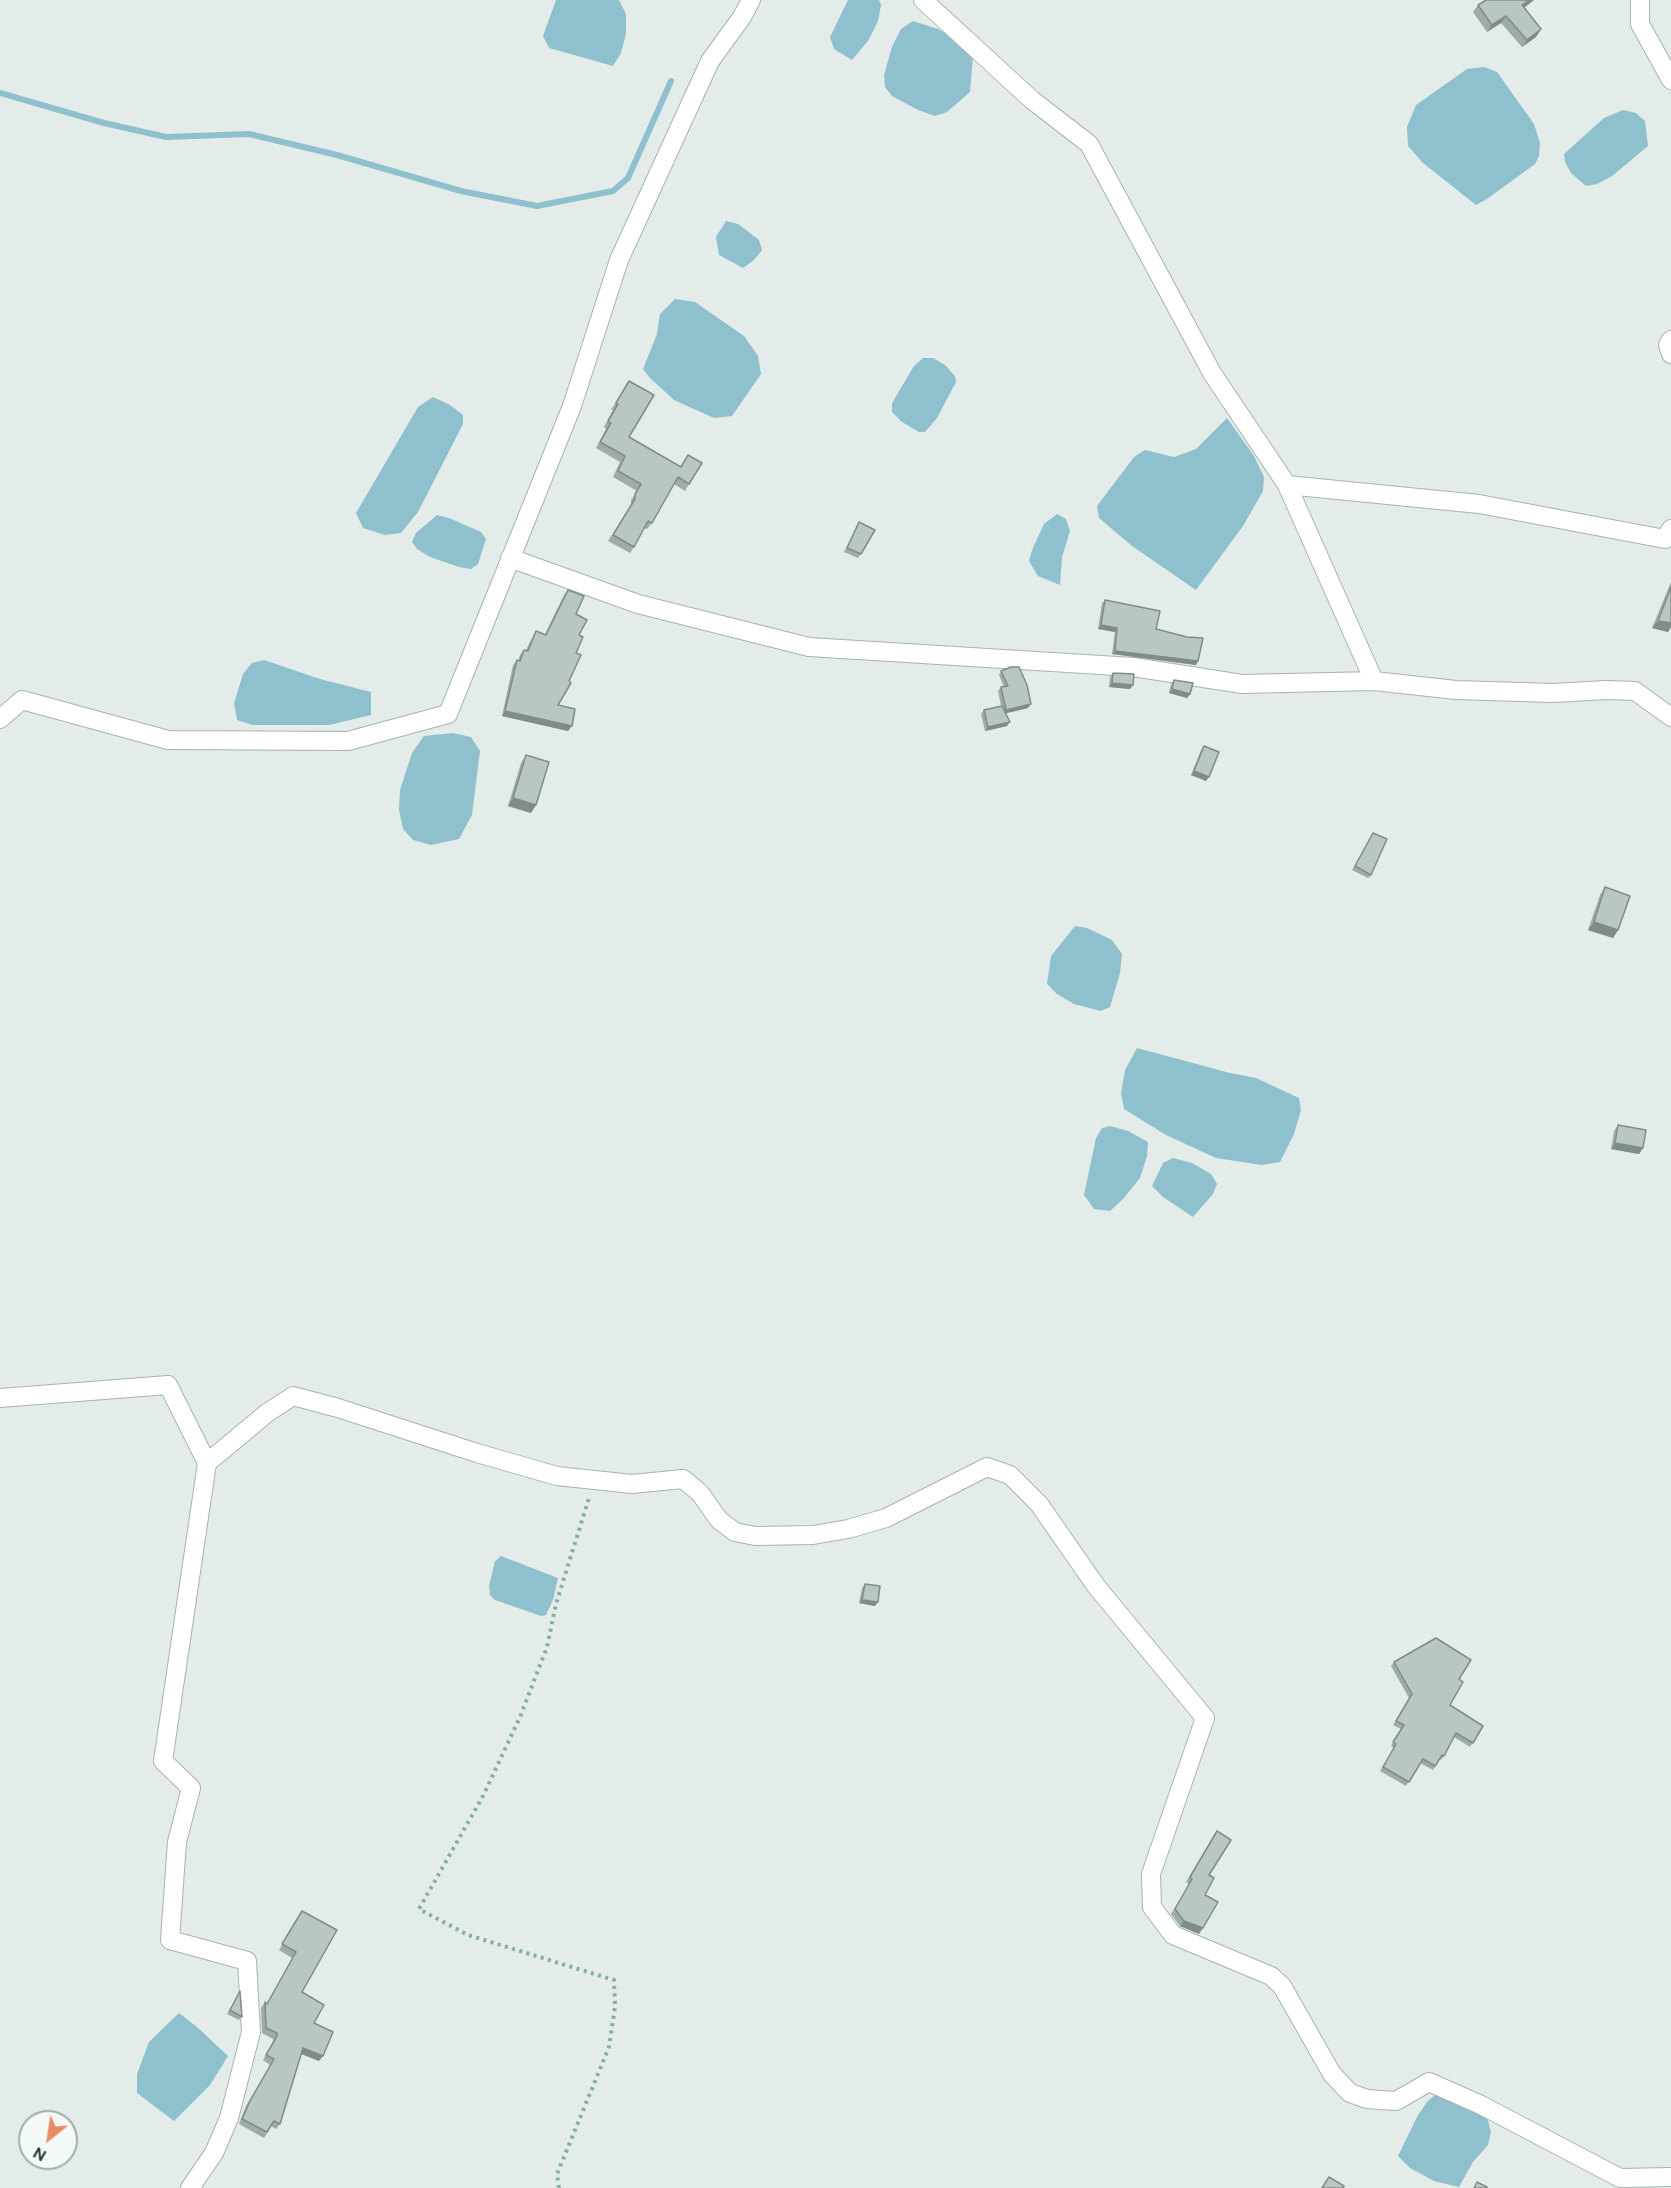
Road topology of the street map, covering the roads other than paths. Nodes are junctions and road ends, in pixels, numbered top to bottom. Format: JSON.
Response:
{"nodes":[{"id":1,"x":751,"y":0,"type":"edge"},
{"id":2,"x":923,"y":0,"type":"edge"},
{"id":3,"x":1640,"y":0,"type":"edge"},
{"id":4,"x":1671,"y":80,"type":"edge"},
{"id":5,"x":1671,"y":340,"type":"edge"},
{"id":6,"x":1671,"y":354,"type":"edge"},
{"id":7,"x":1287,"y":485,"type":"junction"},
{"id":8,"x":1671,"y":529,"type":"edge"},
{"id":9,"x":510,"y":558,"type":"junction"},
{"id":10,"x":1374,"y":681,"type":"junction"},
{"id":11,"x":1671,"y":717,"type":"edge"},
{"id":12,"x":0,"y":719,"type":"edge"},
{"id":13,"x":0,"y":1398,"type":"edge"},
{"id":14,"x":207,"y":1463,"type":"junction"},
{"id":15,"x":1671,"y":2177,"type":"edge"},
{"id":16,"x":190,"y":2188,"type":"edge"}],
"edges":[{"from":1,"to":9,"type":"street"},
{"from":2,"to":7,"type":"street"},
{"from":3,"to":4,"type":"street"},
{"from":5,"to":6,"type":"street"},
{"from":7,"to":8,"type":"street"},
{"from":7,"to":10,"type":"street"},
{"from":9,"to":10,"type":"street"},
{"from":9,"to":12,"type":"street"},
{"from":10,"to":11,"type":"street"},
{"from":13,"to":14,"type":"street"},
{"from":14,"to":15,"type":"street"},
{"from":14,"to":16,"type":"street"}]}
